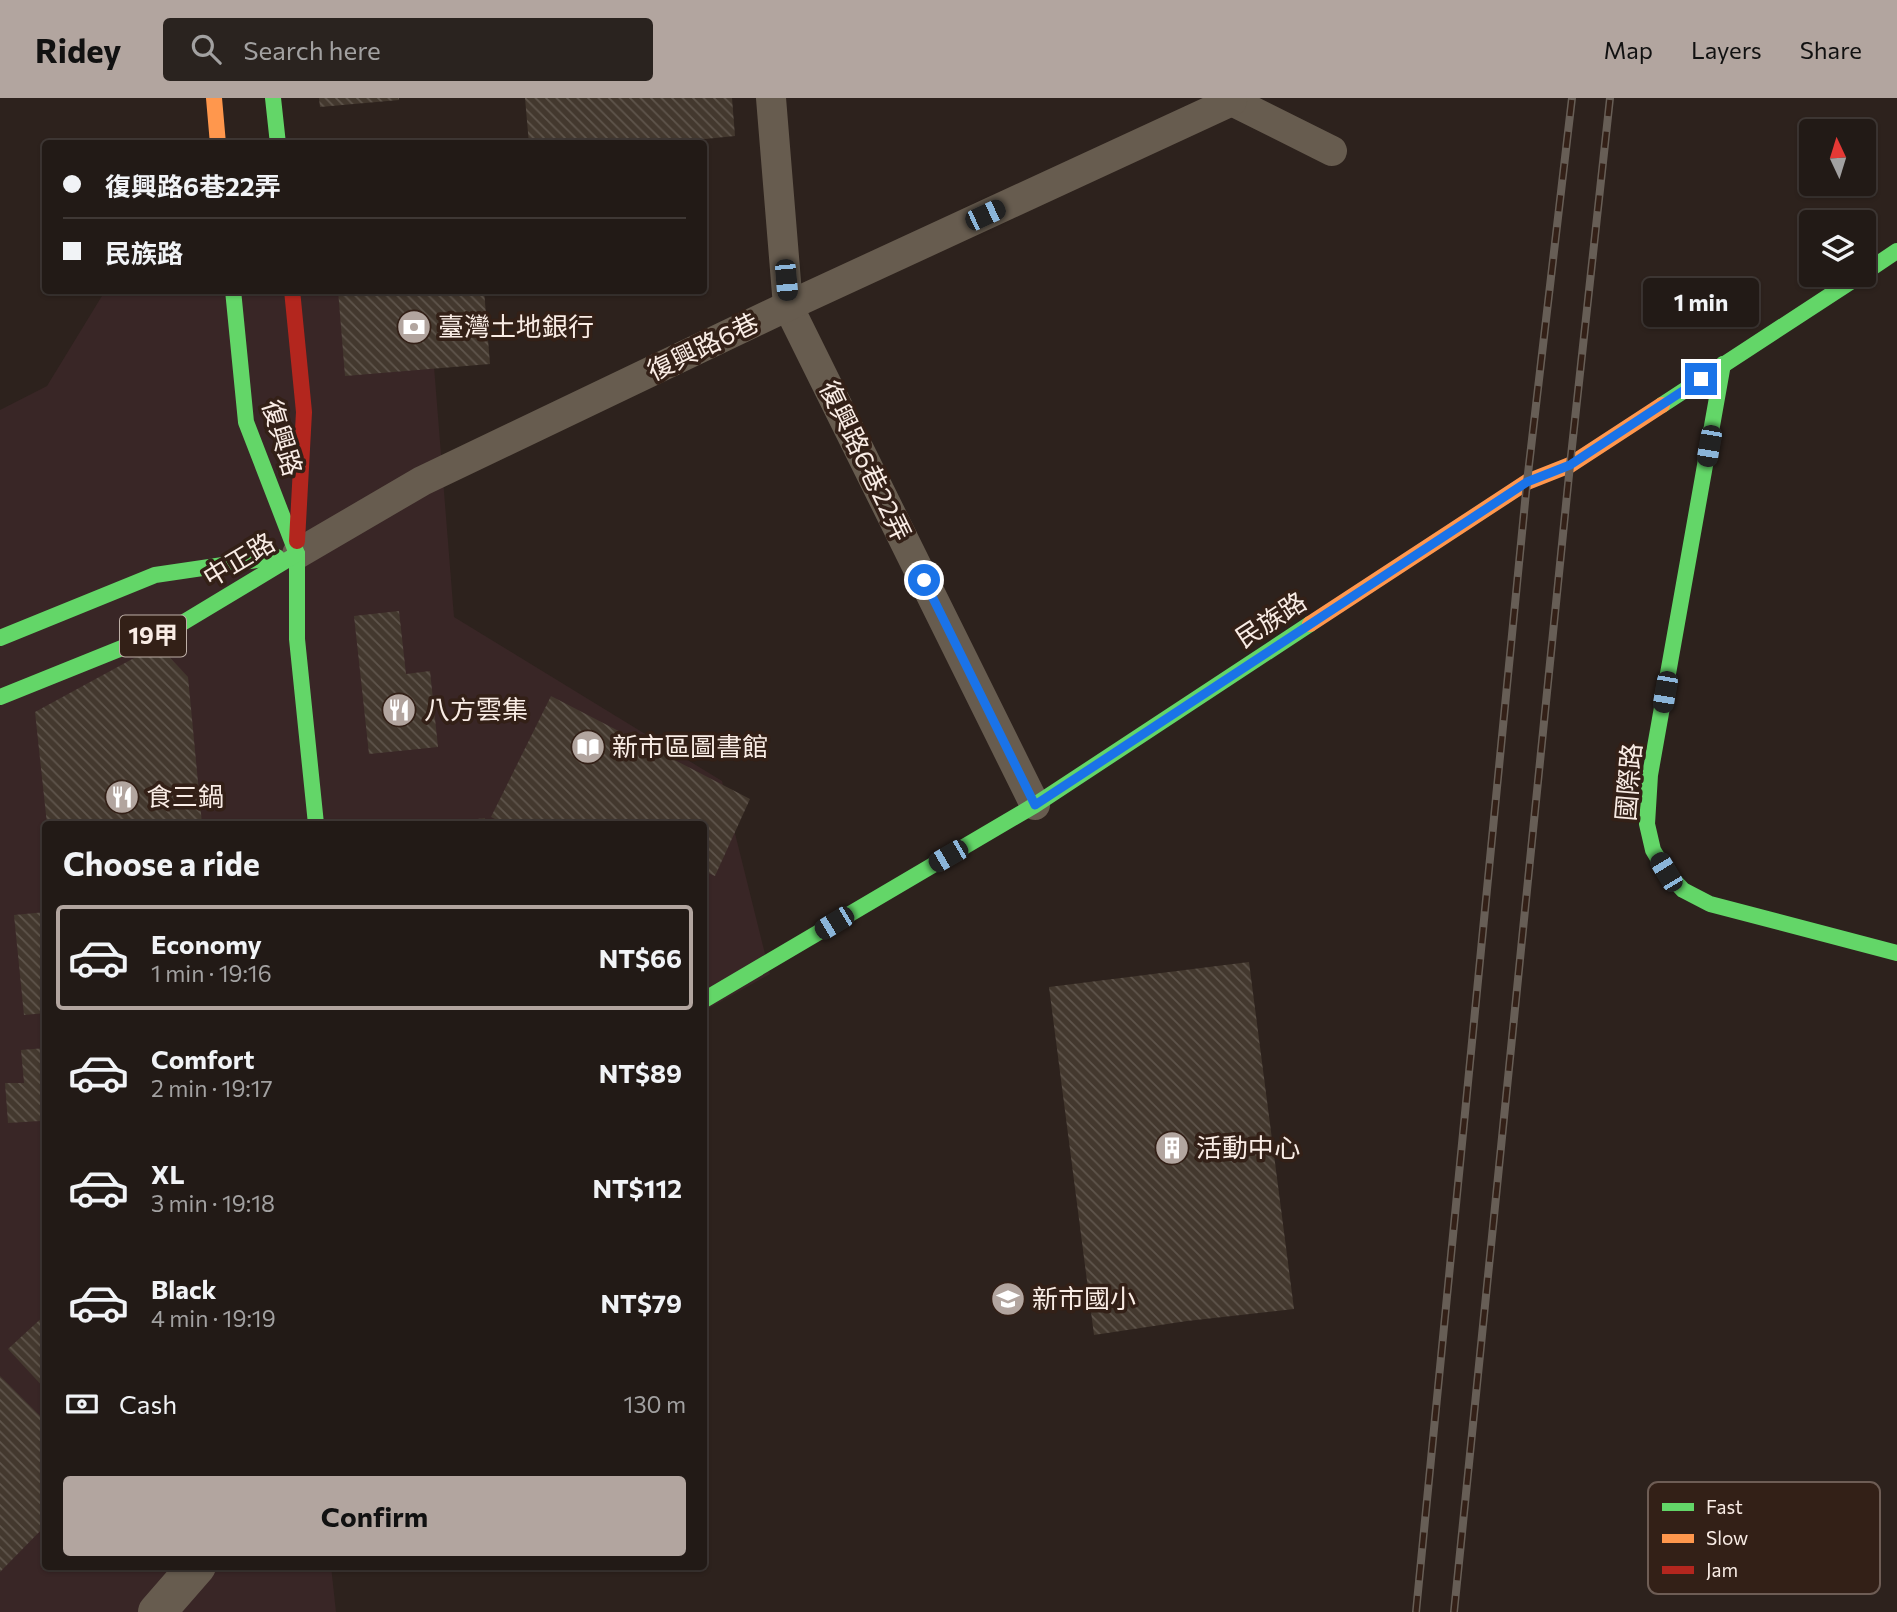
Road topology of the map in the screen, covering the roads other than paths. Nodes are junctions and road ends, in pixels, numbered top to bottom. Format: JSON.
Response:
{"nodes":[{"id":1,"x":214,"y":98,"type":"edge"},
{"id":2,"x":273,"y":98,"type":"edge"},
{"id":3,"x":771,"y":98,"type":"edge"},
{"id":4,"x":1232,"y":99,"type":"edge"},
{"id":5,"x":218,"y":140,"type":"edge"},
{"id":6,"x":278,"y":140,"type":"edge"},
{"id":7,"x":1332,"y":151,"type":"dead end"},
{"id":8,"x":1897,"y":251,"type":"edge"},
{"id":9,"x":1876,"y":265,"type":"edge"},
{"id":10,"x":1842,"y":287,"type":"edge"},
{"id":11,"x":233,"y":294,"type":"edge"},
{"id":12,"x":292,"y":294,"type":"edge"},
{"id":13,"x":788,"y":306,"type":"junction"},
{"id":14,"x":1723,"y":364,"type":"junction"},
{"id":15,"x":297,"y":554,"type":"junction"},
{"id":16,"x":0,"y":638,"type":"edge"},
{"id":17,"x":0,"y":697,"type":"edge"},
{"id":18,"x":1035,"y":805,"type":"junction"},
{"id":19,"x":316,"y":821,"type":"edge"},
{"id":20,"x":1897,"y":953,"type":"edge"},
{"id":21,"x":707,"y":998,"type":"edge"},
{"id":22,"x":194,"y":1570,"type":"edge"},
{"id":23,"x":157,"y":1612,"type":"edge"}],
"edges":[{"from":1,"to":5,"type":"street"},
{"from":2,"to":6,"type":"street"},
{"from":3,"to":13,"type":"lane"},
{"from":4,"to":7,"type":"lane"},
{"from":4,"to":13,"type":"lane","name":"復興路6巷"},
{"from":8,"to":9,"type":"street","name":"民族路"},
{"from":10,"to":14,"type":"street","name":"民族路"},
{"from":11,"to":15,"type":"street","name":"復興路"},
{"from":12,"to":15,"type":"street","name":"復興路"},
{"from":13,"to":15,"type":"lane","name":"復興路6巷"},
{"from":13,"to":18,"type":"lane","name":"復興路6巷22弄"},
{"from":14,"to":18,"type":"street","name":"民族路"},
{"from":14,"to":20,"type":"street","name":"國際路"},
{"from":15,"to":16,"type":"street","name":"中正路","number":"19甲"},
{"from":15,"to":17,"type":"street","name":"中正路","number":"19甲"},
{"from":15,"to":19,"type":"street","name":"復興路"},
{"from":18,"to":21,"type":"street","name":"民族路"},
{"from":22,"to":23,"type":"street"}]}
